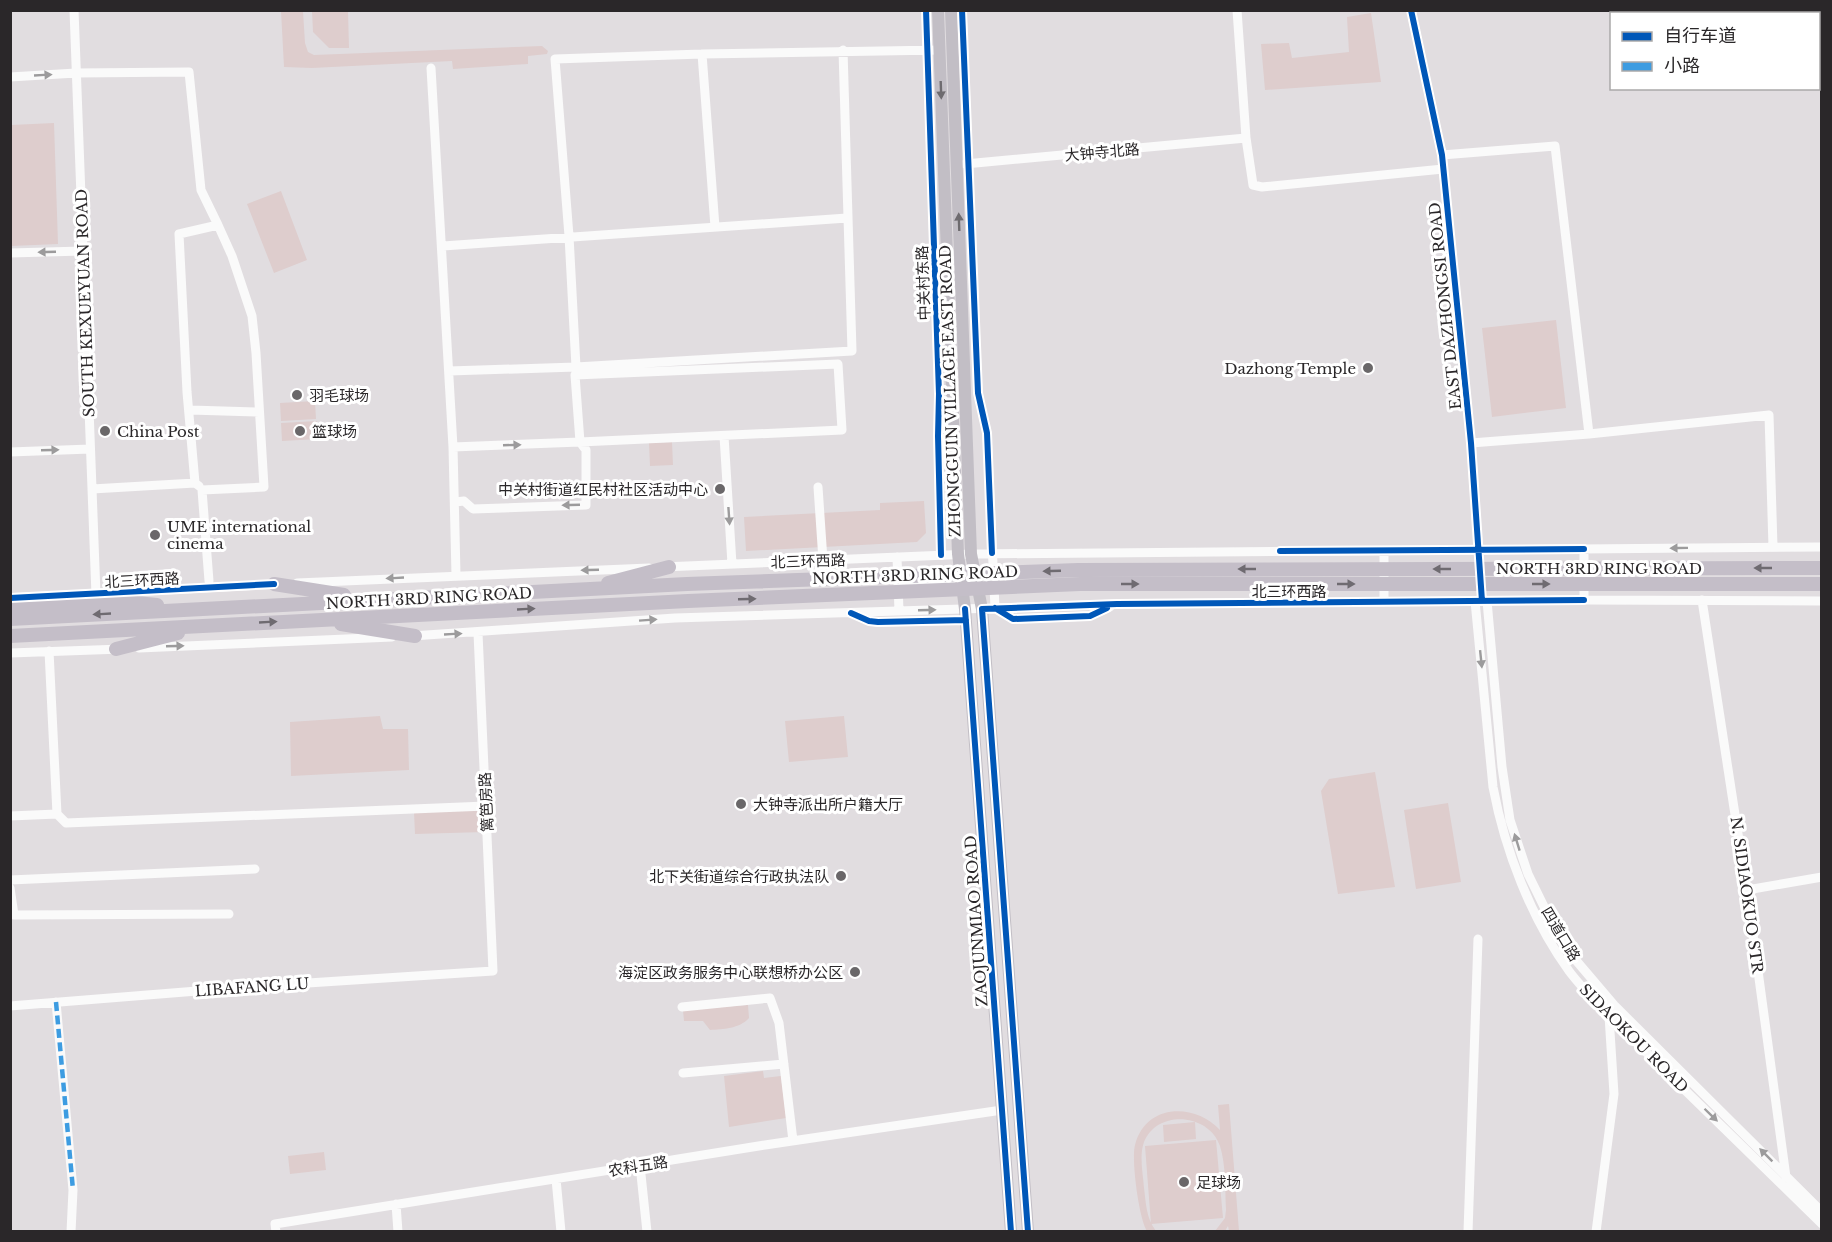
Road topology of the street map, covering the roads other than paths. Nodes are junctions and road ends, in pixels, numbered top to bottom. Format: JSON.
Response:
{"nodes":[{"id":1,"x":74,"y":10,"type":"edge"},
{"id":2,"x":926,"y":10,"type":"edge"},
{"id":3,"x":938,"y":10,"type":"edge"},
{"id":4,"x":951,"y":10,"type":"edge"},
{"id":5,"x":962,"y":10,"type":"edge"},
{"id":6,"x":1237,"y":10,"type":"edge"},
{"id":7,"x":1411,"y":10,"type":"edge"},
{"id":8,"x":843,"y":50,"type":"junction"},
{"id":9,"x":934,"y":50,"type":"junction"},
{"id":10,"x":702,"y":54,"type":"junction"},
{"id":11,"x":431,"y":68,"type":"dead end"},
{"id":12,"x":76,"y":73,"type":"junction"},
{"id":13,"x":10,"y":77,"type":"edge"},
{"id":14,"x":1246,"y":138,"type":"junction"},
{"id":15,"x":1442,"y":155,"type":"junction"},
{"id":16,"x":963,"y":164,"type":"junction"},
{"id":17,"x":1443,"y":169,"type":"junction"},
{"id":18,"x":847,"y":218,"type":"junction"},
{"id":19,"x":218,"y":225,"type":"junction"},
{"id":20,"x":714,"y":227,"type":"junction"},
{"id":21,"x":569,"y":236,"type":"junction"},
{"id":22,"x":443,"y":246,"type":"junction"},
{"id":23,"x":83,"y":251,"type":"junction"},
{"id":24,"x":10,"y":253,"type":"edge"},
{"id":25,"x":576,"y":367,"type":"junction"},
{"id":26,"x":449,"y":371,"type":"junction"},
{"id":27,"x":190,"y":410,"type":"junction"},
{"id":28,"x":259,"y":412,"type":"junction"},
{"id":29,"x":1589,"y":434,"type":"junction"},
{"id":30,"x":724,"y":436,"type":"junction"},
{"id":31,"x":580,"y":442,"type":"junction"},
{"id":32,"x":1471,"y":443,"type":"junction"},
{"id":33,"x":453,"y":447,"type":"junction"},
{"id":34,"x":90,"y":449,"type":"junction"},
{"id":35,"x":10,"y":452,"type":"edge"},
{"id":36,"x":199,"y":487,"type":"junction"},
{"id":37,"x":818,"y":487,"type":"dead end"},
{"id":38,"x":92,"y":489,"type":"junction"},
{"id":39,"x":455,"y":501,"type":"junction"},
{"id":40,"x":1773,"y":547,"type":"junction"},
{"id":41,"x":1821,"y":547,"type":"edge"},
{"id":42,"x":1584,"y":549,"type":"junction"},
{"id":43,"x":1384,"y":550,"type":"junction"},
{"id":44,"x":1479,"y":550,"type":"junction"},
{"id":45,"x":958,"y":554,"type":"junction"},
{"id":46,"x":971,"y":554,"type":"junction"},
{"id":47,"x":992,"y":554,"type":"junction"},
{"id":48,"x":941,"y":555,"type":"junction"},
{"id":49,"x":897,"y":557,"type":"junction"},
{"id":50,"x":823,"y":560,"type":"junction"},
{"id":51,"x":732,"y":564,"type":"junction"},
{"id":52,"x":669,"y":567,"type":"junction"},
{"id":53,"x":1821,"y":568,"type":"edge"},
{"id":54,"x":456,"y":575,"type":"junction"},
{"id":55,"x":993,"y":580,"type":"junction"},
{"id":56,"x":209,"y":581,"type":"dead end"},
{"id":57,"x":962,"y":581,"type":"junction"},
{"id":58,"x":977,"y":581,"type":"junction"},
{"id":59,"x":898,"y":583,"type":"junction"},
{"id":60,"x":274,"y":584,"type":"junction"},
{"id":61,"x":1821,"y":584,"type":"edge"},
{"id":62,"x":580,"y":590,"type":"junction"},
{"id":63,"x":96,"y":595,"type":"junction"},
{"id":64,"x":10,"y":598,"type":"edge"},
{"id":65,"x":370,"y":599,"type":"junction"},
{"id":66,"x":1584,"y":600,"type":"junction"},
{"id":67,"x":1702,"y":600,"type":"junction"},
{"id":68,"x":1821,"y":600,"type":"edge"},
{"id":69,"x":1481,"y":601,"type":"junction"},
{"id":70,"x":1384,"y":602,"type":"junction"},
{"id":71,"x":10,"y":607,"type":"edge"},
{"id":72,"x":207,"y":609,"type":"junction"},
{"id":73,"x":988,"y":609,"type":"junction"},
{"id":74,"x":899,"y":611,"type":"junction"},
{"id":75,"x":851,"y":613,"type":"junction"},
{"id":76,"x":965,"y":615,"type":"junction"},
{"id":77,"x":10,"y":619,"type":"edge"},
{"id":78,"x":313,"y":620,"type":"junction"},
{"id":79,"x":210,"y":625,"type":"junction"},
{"id":80,"x":478,"y":633,"type":"junction"},
{"id":81,"x":10,"y":636,"type":"edge"},
{"id":82,"x":415,"y":636,"type":"junction"},
{"id":83,"x":116,"y":649,"type":"junction"},
{"id":84,"x":49,"y":651,"type":"junction"},
{"id":85,"x":10,"y":652,"type":"edge"},
{"id":86,"x":486,"y":806,"type":"junction"},
{"id":87,"x":57,"y":814,"type":"junction"},
{"id":88,"x":10,"y":816,"type":"edge"},
{"id":89,"x":255,"y":869,"type":"dead end"},
{"id":90,"x":1821,"y":877,"type":"edge"},
{"id":91,"x":10,"y":880,"type":"edge"},
{"id":92,"x":10,"y":888,"type":"edge"},
{"id":93,"x":1747,"y":890,"type":"junction"},
{"id":94,"x":229,"y":914,"type":"dead end"},
{"id":95,"x":1478,"y":939,"type":"dead end"},
{"id":96,"x":56,"y":1002,"type":"junction"},
{"id":97,"x":10,"y":1006,"type":"edge"},
{"id":98,"x":682,"y":1006,"type":"dead end"},
{"id":99,"x":1609,"y":1016,"type":"junction"},
{"id":100,"x":784,"y":1064,"type":"junction"},
{"id":101,"x":683,"y":1073,"type":"dead end"},
{"id":102,"x":1002,"y":1110,"type":"junction"},
{"id":103,"x":793,"y":1141,"type":"junction"},
{"id":104,"x":640,"y":1165,"type":"junction"},
{"id":105,"x":1786,"y":1175,"type":"junction"},
{"id":106,"x":556,"y":1179,"type":"junction"},
{"id":107,"x":1788,"y":1191,"type":"junction"},
{"id":108,"x":396,"y":1204,"type":"junction"},
{"id":109,"x":1821,"y":1212,"type":"edge"},
{"id":110,"x":1821,"y":1224,"type":"edge"},
{"id":111,"x":275,"y":1228,"type":"edge"},
{"id":112,"x":70,"y":1230,"type":"edge"},
{"id":113,"x":398,"y":1232,"type":"edge"},
{"id":114,"x":561,"y":1232,"type":"edge"},
{"id":115,"x":647,"y":1232,"type":"edge"},
{"id":116,"x":1011,"y":1232,"type":"edge"},
{"id":117,"x":1028,"y":1232,"type":"edge"},
{"id":118,"x":1468,"y":1232,"type":"edge"},
{"id":119,"x":1596,"y":1232,"type":"edge"}],
"edges":[{"from":1,"to":12,"type":"street","name":"SOUTH KEXUEYUAN ROAD"},
{"from":2,"to":9,"type":"street","name":"中关村东路"},
{"from":3,"to":9,"type":"main road","name":"ZAOJUNMIAO ROAD"},
{"from":4,"to":16,"type":"main road","name":"ZHONGGUIN VILLAGE EAST ROAD"},
{"from":5,"to":16,"type":"street"},
{"from":6,"to":14,"type":"street"},
{"from":7,"to":15,"type":"street","name":"EAST DAZHONGSI ROAD"},
{"from":8,"to":9,"type":"street"},
{"from":8,"to":10,"type":"street"},
{"from":8,"to":18,"type":"street"},
{"from":9,"to":45,"type":"main road","name":"ZAOJUNMIAO ROAD","one_way":true},
{"from":9,"to":48,"type":"street","name":"中关村东路"},
{"from":10,"to":20,"type":"street"},
{"from":10,"to":21,"type":"street"},
{"from":11,"to":22,"type":"street"},
{"from":13,"to":12,"type":"street","one_way":true},
{"from":12,"to":19,"type":"street"},
{"from":12,"to":23,"type":"street","name":"SOUTH KEXUEYUAN ROAD"},
{"from":14,"to":16,"type":"street","name":"大钟寺北路"},
{"from":14,"to":17,"type":"street"},
{"from":15,"to":17,"type":"street","name":"EAST DAZHONGSI ROAD"},
{"from":15,"to":29,"type":"street"},
{"from":46,"to":16,"type":"main road","name":"ZHONGGUIN VILLAGE EAST ROAD","one_way":true},
{"from":16,"to":47,"type":"street"},
{"from":17,"to":32,"type":"street","name":"EAST DAZHONGSI ROAD"},
{"from":18,"to":20,"type":"street"},
{"from":18,"to":25,"type":"street"},
{"from":19,"to":27,"type":"street"},
{"from":19,"to":28,"type":"street"},
{"from":20,"to":21,"type":"street"},
{"from":21,"to":22,"type":"street"},
{"from":21,"to":25,"type":"street"},
{"from":22,"to":26,"type":"street"},
{"from":23,"to":24,"type":"street","one_way":true},
{"from":23,"to":34,"type":"street","name":"SOUTH KEXUEYUAN ROAD"},
{"from":25,"to":26,"type":"street"},
{"from":26,"to":33,"type":"street"},
{"from":27,"to":28,"type":"street"},
{"from":27,"to":36,"type":"street"},
{"from":28,"to":36,"type":"street"},
{"from":29,"to":32,"type":"street"},
{"from":29,"to":40,"type":"street"},
{"from":30,"to":31,"type":"street"},
{"from":30,"to":31,"type":"street"},
{"from":30,"to":51,"type":"street","one_way":true},
{"from":33,"to":31,"type":"street","one_way":true},
{"from":31,"to":39,"type":"street","one_way":true},
{"from":32,"to":44,"type":"street","name":"EAST DAZHONGSI ROAD"},
{"from":33,"to":39,"type":"street"},
{"from":35,"to":34,"type":"street","one_way":true},
{"from":34,"to":38,"type":"street","name":"SOUTH KEXUEYUAN ROAD"},
{"from":36,"to":38,"type":"street"},
{"from":36,"to":56,"type":"street"},
{"from":37,"to":50,"type":"street"},
{"from":38,"to":63,"type":"street","name":"SOUTH KEXUEYUAN ROAD"},
{"from":39,"to":54,"type":"street"},
{"from":40,"to":41,"type":"street","name":"北三环西路"},
{"from":40,"to":42,"type":"street","name":"北三环西路","one_way":true},
{"from":42,"to":44,"type":"street","name":"北三环西路"},
{"from":42,"to":66,"type":"street"},
{"from":43,"to":44,"type":"street","name":"北三环西路"},
{"from":43,"to":47,"type":"street","name":"北三环西路"},
{"from":43,"to":70,"type":"street"},
{"from":44,"to":69,"type":"street","name":"EAST DAZHONGSI ROAD"},
{"from":45,"to":46,"type":"street","name":"北三环西路"},
{"from":45,"to":48,"type":"street","name":"北三环西路"},
{"from":45,"to":57,"type":"main road","name":"ZAOJUNMIAO ROAD"},
{"from":46,"to":47,"type":"street","name":"北三环西路"},
{"from":46,"to":58,"type":"main road","name":"ZHONGGUIN VILLAGE EAST ROAD"},
{"from":47,"to":55,"type":"street"},
{"from":48,"to":49,"type":"street","name":"北三环西路"},
{"from":49,"to":50,"type":"street","name":"北三环西路"},
{"from":49,"to":59,"type":"street"},
{"from":50,"to":51,"type":"street","name":"北三环西路"},
{"from":51,"to":52,"type":"street","name":"北三环西路"},
{"from":52,"to":54,"type":"street","name":"北三环西路","one_way":true},
{"from":52,"to":62,"type":"highway"},
{"from":53,"to":62,"type":"highway","name":"NORTH 3RD RING ROAD","one_way":true},
{"from":54,"to":60,"type":"street","name":"北三环西路","one_way":true},
{"from":55,"to":58,"type":"street"},
{"from":55,"to":73,"type":"street"},
{"from":57,"to":58,"type":"street"},
{"from":57,"to":59,"type":"street"},
{"from":57,"to":76,"type":"main road","name":"ZAOJUNMIAO ROAD"},
{"from":58,"to":73,"type":"main road","name":"ZAOJUNMIAO ROAD"},
{"from":59,"to":74,"type":"street"},
{"from":60,"to":63,"type":"street","name":"北三环西路"},
{"from":60,"to":65,"type":"highway"},
{"from":78,"to":61,"type":"highway","name":"NORTH 3RD RING ROAD","one_way":true},
{"from":62,"to":65,"type":"highway","name":"NORTH 3RD RING ROAD"},
{"from":63,"to":64,"type":"street","name":"北三环西路"},
{"from":65,"to":72,"type":"highway","name":"NORTH 3RD RING ROAD"},
{"from":66,"to":67,"type":"street","name":"北三环西路"},
{"from":66,"to":69,"type":"street","name":"北三环西路"},
{"from":67,"to":68,"type":"street","name":"北三环西路"},
{"from":67,"to":93,"type":"street","name":"N. SIDIAOKUO STR"},
{"from":69,"to":70,"type":"street","name":"北三环西路"},
{"from":69,"to":99,"type":"street","name":"SIDAOKOU ROAD","one_way":true},
{"from":105,"to":69,"type":"street","name":"四道口路","one_way":true},
{"from":70,"to":73,"type":"street","name":"北三环西路"},
{"from":71,"to":72,"type":"highway"},
{"from":72,"to":77,"type":"highway","name":"NORTH 3RD RING ROAD","one_way":true},
{"from":73,"to":76,"type":"street"},
{"from":73,"to":117,"type":"main road","name":"ZAOJUNMIAO ROAD"},
{"from":74,"to":75,"type":"street"},
{"from":74,"to":76,"type":"street","one_way":true},
{"from":75,"to":76,"type":"street"},
{"from":80,"to":75,"type":"street","one_way":true},
{"from":76,"to":102,"type":"main road","name":"ZAOJUNMIAO ROAD"},
{"from":79,"to":78,"type":"highway","name":"NORTH 3RD RING ROAD","one_way":true},
{"from":78,"to":82,"type":"highway"},
{"from":79,"to":81,"type":"highway","name":"NORTH 3RD RING ROAD"},
{"from":79,"to":83,"type":"highway"},
{"from":82,"to":80,"type":"street","one_way":true},
{"from":80,"to":86,"type":"street","name":"篱笆房路"},
{"from":83,"to":82,"type":"street","one_way":true},
{"from":83,"to":84,"type":"street"},
{"from":84,"to":85,"type":"street"},
{"from":84,"to":87,"type":"street"},
{"from":86,"to":87,"type":"street"},
{"from":86,"to":96,"type":"street","name":"LIBAFANG LU"},
{"from":87,"to":88,"type":"street"},
{"from":89,"to":91,"type":"street"},
{"from":90,"to":93,"type":"street"},
{"from":92,"to":94,"type":"street"},
{"from":93,"to":105,"type":"street","name":"N. SIDIAOKUO STR"},
{"from":95,"to":118,"type":"street"},
{"from":96,"to":97,"type":"street","name":"LIBAFANG LU"},
{"from":96,"to":112,"type":"street"},
{"from":98,"to":100,"type":"street"},
{"from":99,"to":107,"type":"street","name":"SIDAOKOU ROAD","one_way":true},
{"from":99,"to":119,"type":"street"},
{"from":100,"to":101,"type":"street"},
{"from":100,"to":103,"type":"street"},
{"from":102,"to":103,"type":"street","name":"农科五路"},
{"from":102,"to":116,"type":"main road","name":"ZAOJUNMIAO ROAD"},
{"from":103,"to":104,"type":"street","name":"农科五路"},
{"from":104,"to":106,"type":"street","name":"农科五路"},
{"from":104,"to":115,"type":"street"},
{"from":105,"to":107,"type":"street","name":"N. SIDIAOKUO STR"},
{"from":105,"to":109,"type":"street","name":"四道口路"},
{"from":106,"to":108,"type":"street","name":"农科五路"},
{"from":106,"to":114,"type":"street"},
{"from":107,"to":110,"type":"street","name":"SIDAOKOU ROAD"},
{"from":108,"to":111,"type":"street","name":"农科五路"},
{"from":108,"to":113,"type":"street"}]}
